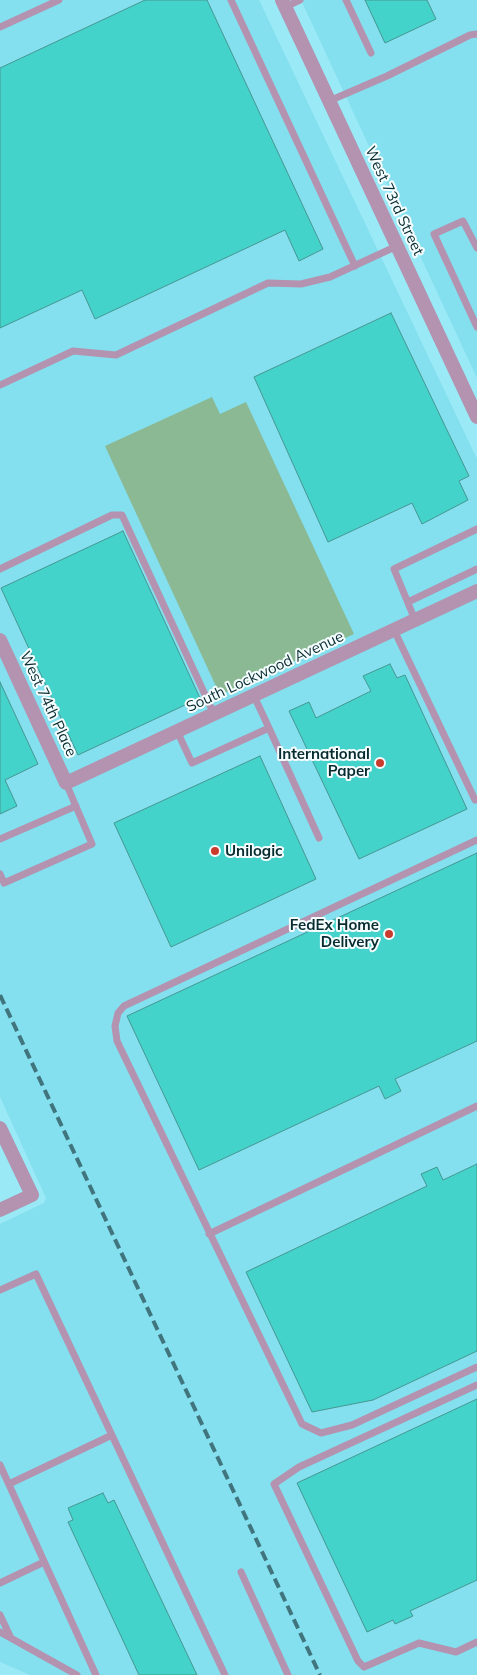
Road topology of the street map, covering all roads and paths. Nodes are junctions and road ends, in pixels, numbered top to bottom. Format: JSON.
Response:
{"nodes":[{"id":1,"x":59,"y":0,"type":"edge"},
{"id":2,"x":231,"y":0,"type":"edge"},
{"id":3,"x":300,"y":0,"type":"edge"},
{"id":4,"x":346,"y":0,"type":"edge"},
{"id":5,"x":284,"y":3,"type":"edge"},
{"id":6,"x":0,"y":27,"type":"edge"},
{"id":7,"x":477,"y":34,"type":"edge"},
{"id":8,"x":371,"y":53,"type":"dead end"},
{"id":9,"x":329,"y":101,"type":"junction"},
{"id":10,"x":397,"y":246,"type":"junction"},
{"id":11,"x":477,"y":248,"type":"edge"},
{"id":12,"x":355,"y":266,"type":"junction"},
{"id":13,"x":477,"y":327,"type":"edge"},
{"id":14,"x":0,"y":385,"type":"edge"},
{"id":15,"x":477,"y":417,"type":"edge"},
{"id":16,"x":477,"y":529,"type":"edge"},
{"id":17,"x":0,"y":569,"type":"edge"},
{"id":18,"x":477,"y":569,"type":"edge"},
{"id":19,"x":477,"y":591,"type":"edge"},
{"id":20,"x":408,"y":602,"type":"junction"},
{"id":21,"x":415,"y":620,"type":"junction"},
{"id":22,"x":394,"y":630,"type":"junction"},
{"id":23,"x":0,"y":640,"type":"edge"},
{"id":24,"x":254,"y":696,"type":"junction"},
{"id":25,"x":214,"y":714,"type":"junction"},
{"id":26,"x":269,"y":728,"type":"junction"},
{"id":27,"x":177,"y":731,"type":"junction"},
{"id":28,"x":66,"y":783,"type":"junction"},
{"id":29,"x":475,"y":800,"type":"dead end"},
{"id":30,"x":76,"y":806,"type":"junction"},
{"id":31,"x":319,"y":838,"type":"dead end"},
{"id":32,"x":0,"y":839,"type":"edge"},
{"id":33,"x":477,"y":840,"type":"edge"},
{"id":34,"x":0,"y":874,"type":"edge"},
{"id":35,"x":477,"y":1106,"type":"edge"},
{"id":36,"x":0,"y":1128,"type":"edge"},
{"id":37,"x":0,"y":1210,"type":"edge"},
{"id":38,"x":209,"y":1234,"type":"junction"},
{"id":39,"x":0,"y":1290,"type":"edge"},
{"id":40,"x":477,"y":1367,"type":"edge"},
{"id":41,"x":477,"y":1385,"type":"edge"},
{"id":42,"x":112,"y":1435,"type":"junction"},
{"id":43,"x":0,"y":1465,"type":"edge"},
{"id":44,"x":9,"y":1484,"type":"junction"},
{"id":45,"x":44,"y":1562,"type":"junction"},
{"id":46,"x":241,"y":1572,"type":"dead end"},
{"id":47,"x":0,"y":1583,"type":"edge"},
{"id":48,"x":0,"y":1615,"type":"edge"},
{"id":49,"x":0,"y":1632,"type":"edge"},
{"id":50,"x":10,"y":1636,"type":"junction"},
{"id":51,"x":477,"y":1642,"type":"edge"},
{"id":52,"x":77,"y":1675,"type":"edge"},
{"id":53,"x":96,"y":1675,"type":"edge"},
{"id":54,"x":225,"y":1675,"type":"edge"},
{"id":55,"x":288,"y":1675,"type":"edge"}],
"edges":[{"from":1,"to":6,"type":"lane"},
{"from":2,"to":12,"type":"lane"},
{"from":3,"to":5,"type":"lane"},
{"from":4,"to":8,"type":"lane"},
{"from":5,"to":9,"type":"street","name":"West 73rd Street"},
{"from":7,"to":9,"type":"lane"},
{"from":9,"to":10,"type":"street","name":"West 73rd Street"},
{"from":10,"to":12,"type":"lane"},
{"from":10,"to":15,"type":"street","name":"West 73rd Street"},
{"from":11,"to":13,"type":"lane"},
{"from":12,"to":14,"type":"lane"},
{"from":16,"to":20,"type":"lane"},
{"from":17,"to":25,"type":"lane"},
{"from":18,"to":20,"type":"lane"},
{"from":19,"to":21,"type":"street","name":"South Lockwood Avenue"},
{"from":20,"to":21,"type":"lane"},
{"from":21,"to":22,"type":"street","name":"South Lockwood Avenue"},
{"from":22,"to":24,"type":"street","name":"South Lockwood Avenue"},
{"from":22,"to":29,"type":"lane"},
{"from":23,"to":28,"type":"street","name":"West 74th Place"},
{"from":24,"to":25,"type":"street","name":"South Lockwood Avenue"},
{"from":24,"to":26,"type":"lane"},
{"from":25,"to":27,"type":"street","name":"South Lockwood Avenue"},
{"from":26,"to":27,"type":"lane"},
{"from":26,"to":31,"type":"lane"},
{"from":27,"to":28,"type":"street","name":"South Lockwood Avenue"},
{"from":28,"to":30,"type":"lane"},
{"from":30,"to":32,"type":"lane"},
{"from":30,"to":34,"type":"lane"},
{"from":33,"to":38,"type":"lane"},
{"from":35,"to":38,"type":"lane"},
{"from":36,"to":37,"type":"street"},
{"from":38,"to":40,"type":"lane"},
{"from":39,"to":42,"type":"lane"},
{"from":41,"to":51,"type":"lane"},
{"from":42,"to":44,"type":"lane"},
{"from":42,"to":54,"type":"lane"},
{"from":43,"to":44,"type":"lane"},
{"from":44,"to":45,"type":"lane"},
{"from":45,"to":47,"type":"lane"},
{"from":45,"to":53,"type":"lane"},
{"from":46,"to":55,"type":"lane"},
{"from":48,"to":50,"type":"lane"},
{"from":49,"to":50,"type":"lane"},
{"from":50,"to":52,"type":"lane"}]}
